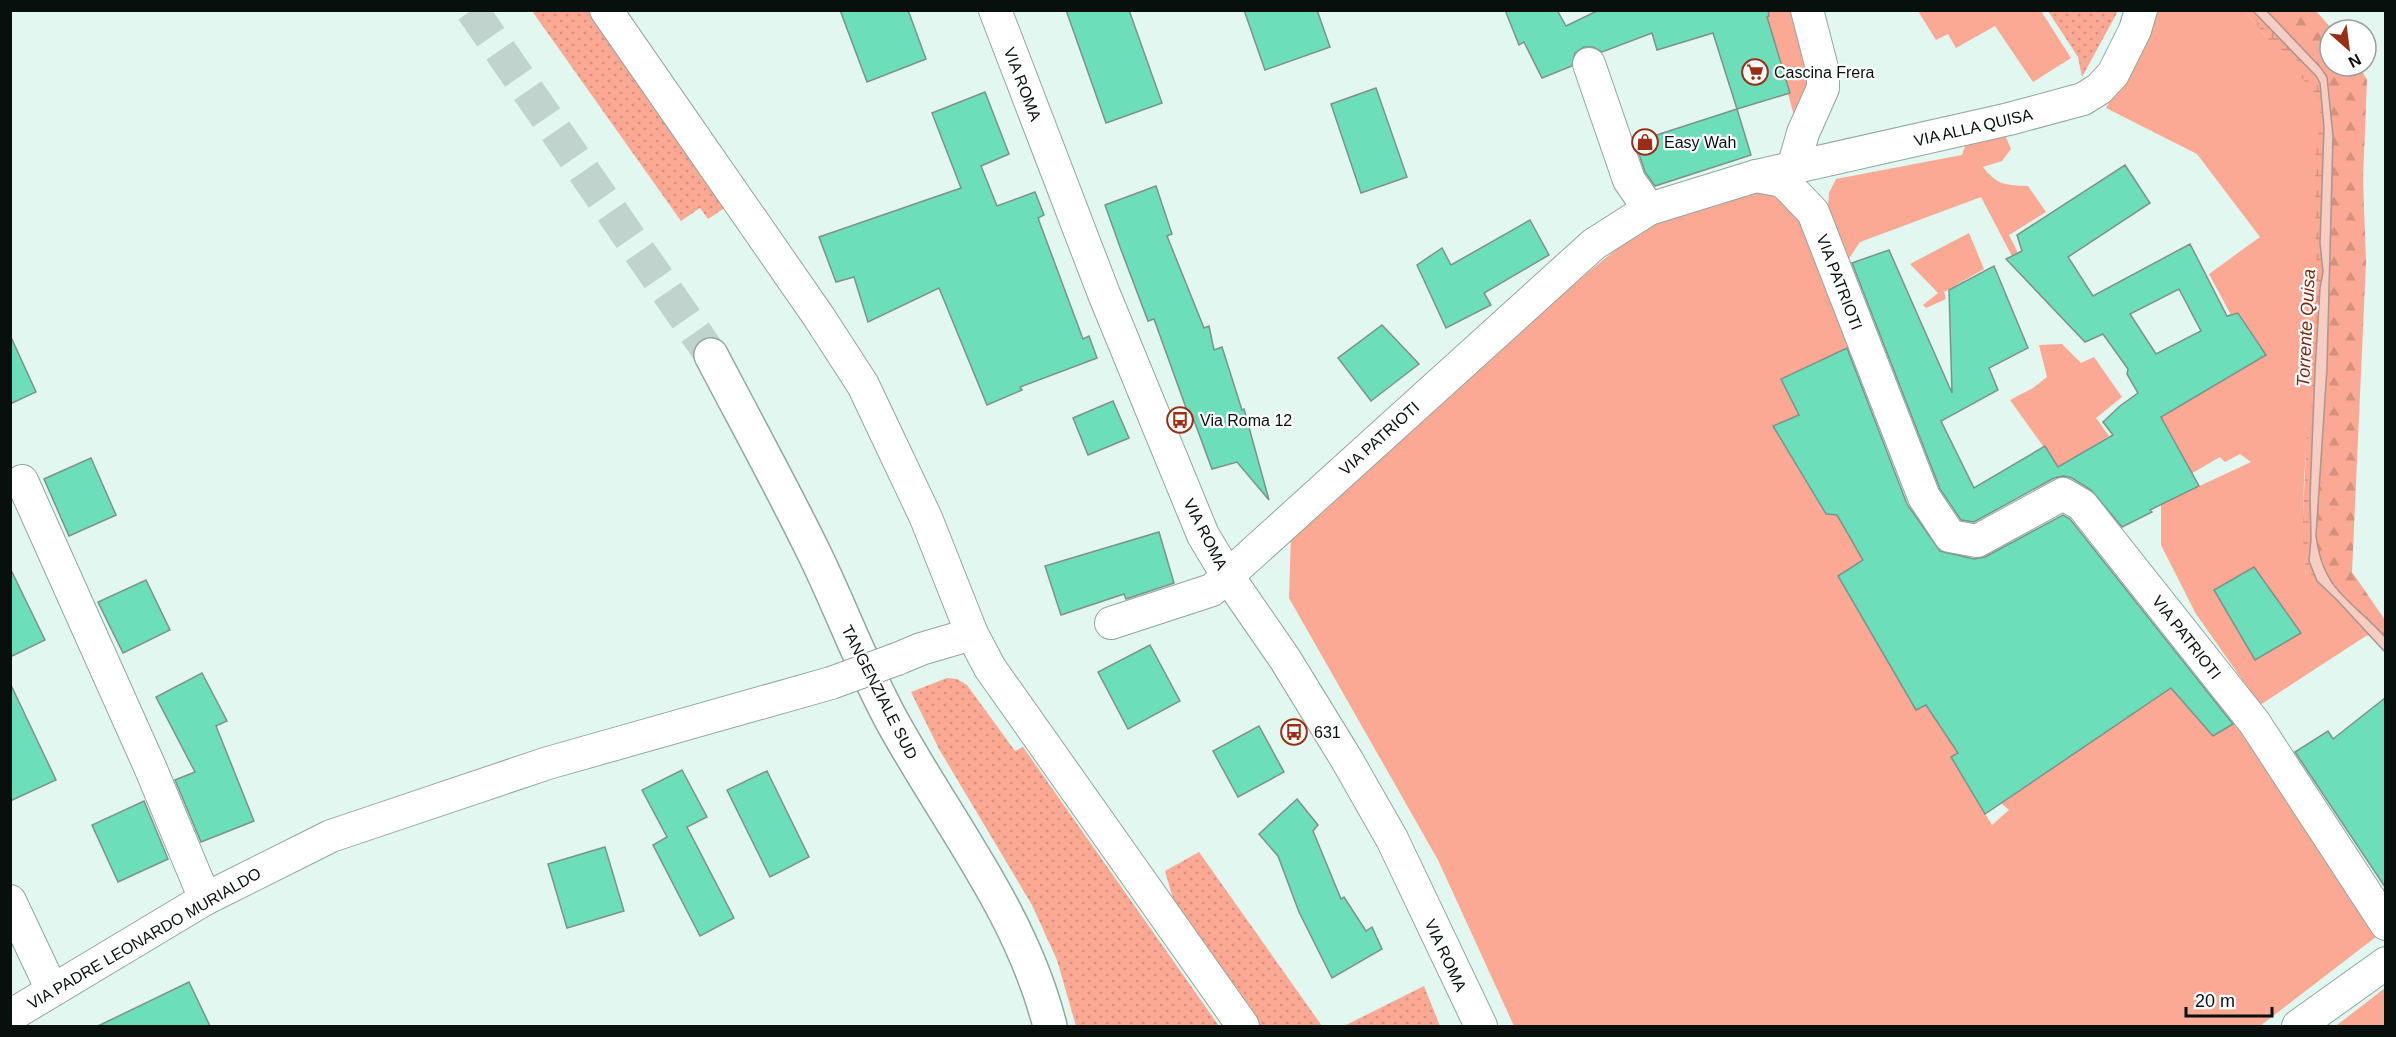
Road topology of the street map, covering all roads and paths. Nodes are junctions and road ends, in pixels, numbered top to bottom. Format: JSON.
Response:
{"nodes":[{"id":1,"x":606,"y":10,"type":"edge"},
{"id":2,"x":995,"y":10,"type":"edge"},
{"id":3,"x":1807,"y":10,"type":"edge"},
{"id":4,"x":2140,"y":10,"type":"edge"},
{"id":5,"x":1588,"y":64,"type":"dead end"},
{"id":6,"x":1793,"y":168,"type":"junction"},
{"id":7,"x":1756,"y":176,"type":"junction"},
{"id":8,"x":1649,"y":209,"type":"junction"},
{"id":9,"x":711,"y":355,"type":"tunnel mouth"},
{"id":10,"x":22,"y":482,"type":"dead end"},
{"id":11,"x":1227,"y":575,"type":"junction"},
{"id":12,"x":1112,"y":623,"type":"dead end"},
{"id":13,"x":972,"y":634,"type":"junction"},
{"id":14,"x":206,"y":898,"type":"junction"},
{"id":15,"x":10,"y":901,"type":"edge"},
{"id":16,"x":2385,"y":924,"type":"edge"},
{"id":17,"x":2385,"y":963,"type":"edge"},
{"id":18,"x":52,"y":990,"type":"junction"},
{"id":19,"x":10,"y":1016,"type":"edge"},
{"id":20,"x":1050,"y":1026,"type":"edge"},
{"id":21,"x":1242,"y":1026,"type":"edge"},
{"id":22,"x":1481,"y":1026,"type":"edge"},
{"id":23,"x":2298,"y":1026,"type":"edge"}],
"edges":[{"from":1,"to":13,"type":"street"},
{"from":2,"to":11,"type":"street","name":"VIA ROMA"},
{"from":3,"to":6,"type":"street"},
{"from":4,"to":6,"type":"street","name":"VIA ALLA QUISA"},
{"from":5,"to":8,"type":"street"},
{"from":6,"to":7,"type":"street","name":"VIA ALLA QUISA"},
{"from":7,"to":8,"type":"street","name":"VIA PATRIOTI"},
{"from":7,"to":16,"type":"street","name":"VIA PATRIOTI"},
{"from":8,"to":11,"type":"street","name":"VIA PATRIOTI"},
{"from":9,"to":20,"type":"highway","name":"TANGENZIALE SUD"},
{"from":10,"to":14,"type":"street"},
{"from":11,"to":12,"type":"street","name":"VIA PATRIOTI"},
{"from":11,"to":22,"type":"street","name":"VIA ROMA"},
{"from":13,"to":14,"type":"street","name":"VIA PADRE LEONARDO MURIALDO","bridge":true},
{"from":13,"to":21,"type":"street"},
{"from":14,"to":18,"type":"street","name":"VIA PADRE LEONARDO MURIALDO"},
{"from":15,"to":18,"type":"street"},
{"from":17,"to":23,"type":"street"},
{"from":18,"to":19,"type":"street","name":"VIA PADRE LEONARDO MURIALDO"}]}
